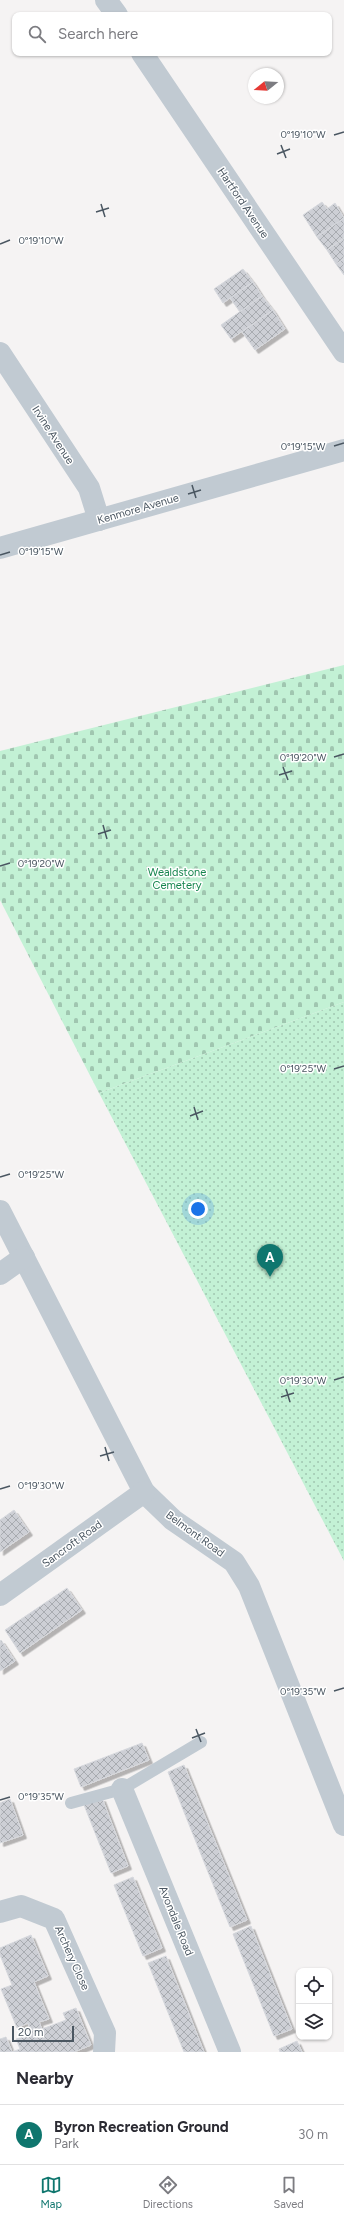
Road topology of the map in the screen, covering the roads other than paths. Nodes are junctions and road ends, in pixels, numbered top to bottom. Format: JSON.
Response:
{"nodes":[{"id":1,"x":106,"y":0,"type":"edge"},
{"id":2,"x":114,"y":12,"type":"edge"},
{"id":3,"x":144,"y":56,"type":"edge"},
{"id":4,"x":344,"y":352,"type":"edge"},
{"id":5,"x":0,"y":353,"type":"edge"},
{"id":6,"x":344,"y":450,"type":"edge"},
{"id":7,"x":99,"y":520,"type":"junction"},
{"id":8,"x":0,"y":548,"type":"edge"},
{"id":9,"x":0,"y":1211,"type":"edge"},
{"id":10,"x":24,"y":1257,"type":"junction"},
{"id":11,"x":0,"y":1274,"type":"edge"},
{"id":12,"x":144,"y":1492,"type":"junction"},
{"id":13,"x":0,"y":1595,"type":"edge"},
{"id":14,"x":201,"y":1742,"type":"dead end"},
{"id":15,"x":122,"y":1789,"type":"junction"},
{"id":16,"x":71,"y":1803,"type":"dead end"},
{"id":17,"x":344,"y":1825,"type":"edge"},
{"id":18,"x":0,"y":1912,"type":"edge"},
{"id":19,"x":104,"y":2052,"type":"edge"},
{"id":20,"x":230,"y":2052,"type":"edge"}],
"edges":[{"from":1,"to":2,"type":"street"},
{"from":3,"to":4,"type":"street","name":"Hartford Avenue"},
{"from":5,"to":7,"type":"street","name":"Irvine Avenue"},
{"from":6,"to":7,"type":"street","name":"Kenmore Avenue"},
{"from":7,"to":8,"type":"street","name":"Kenmore Avenue"},
{"from":9,"to":10,"type":"street","name":"Belmont Road"},
{"from":10,"to":11,"type":"street"},
{"from":10,"to":12,"type":"street","name":"Belmont Road"},
{"from":12,"to":13,"type":"street","name":"Sancroft Road"},
{"from":12,"to":17,"type":"street","name":"Belmont Road"},
{"from":14,"to":15,"type":"lane"},
{"from":15,"to":16,"type":"lane"},
{"from":15,"to":20,"type":"street","name":"Avondale Road"},
{"from":18,"to":19,"type":"street","name":"Archery Close"}]}
